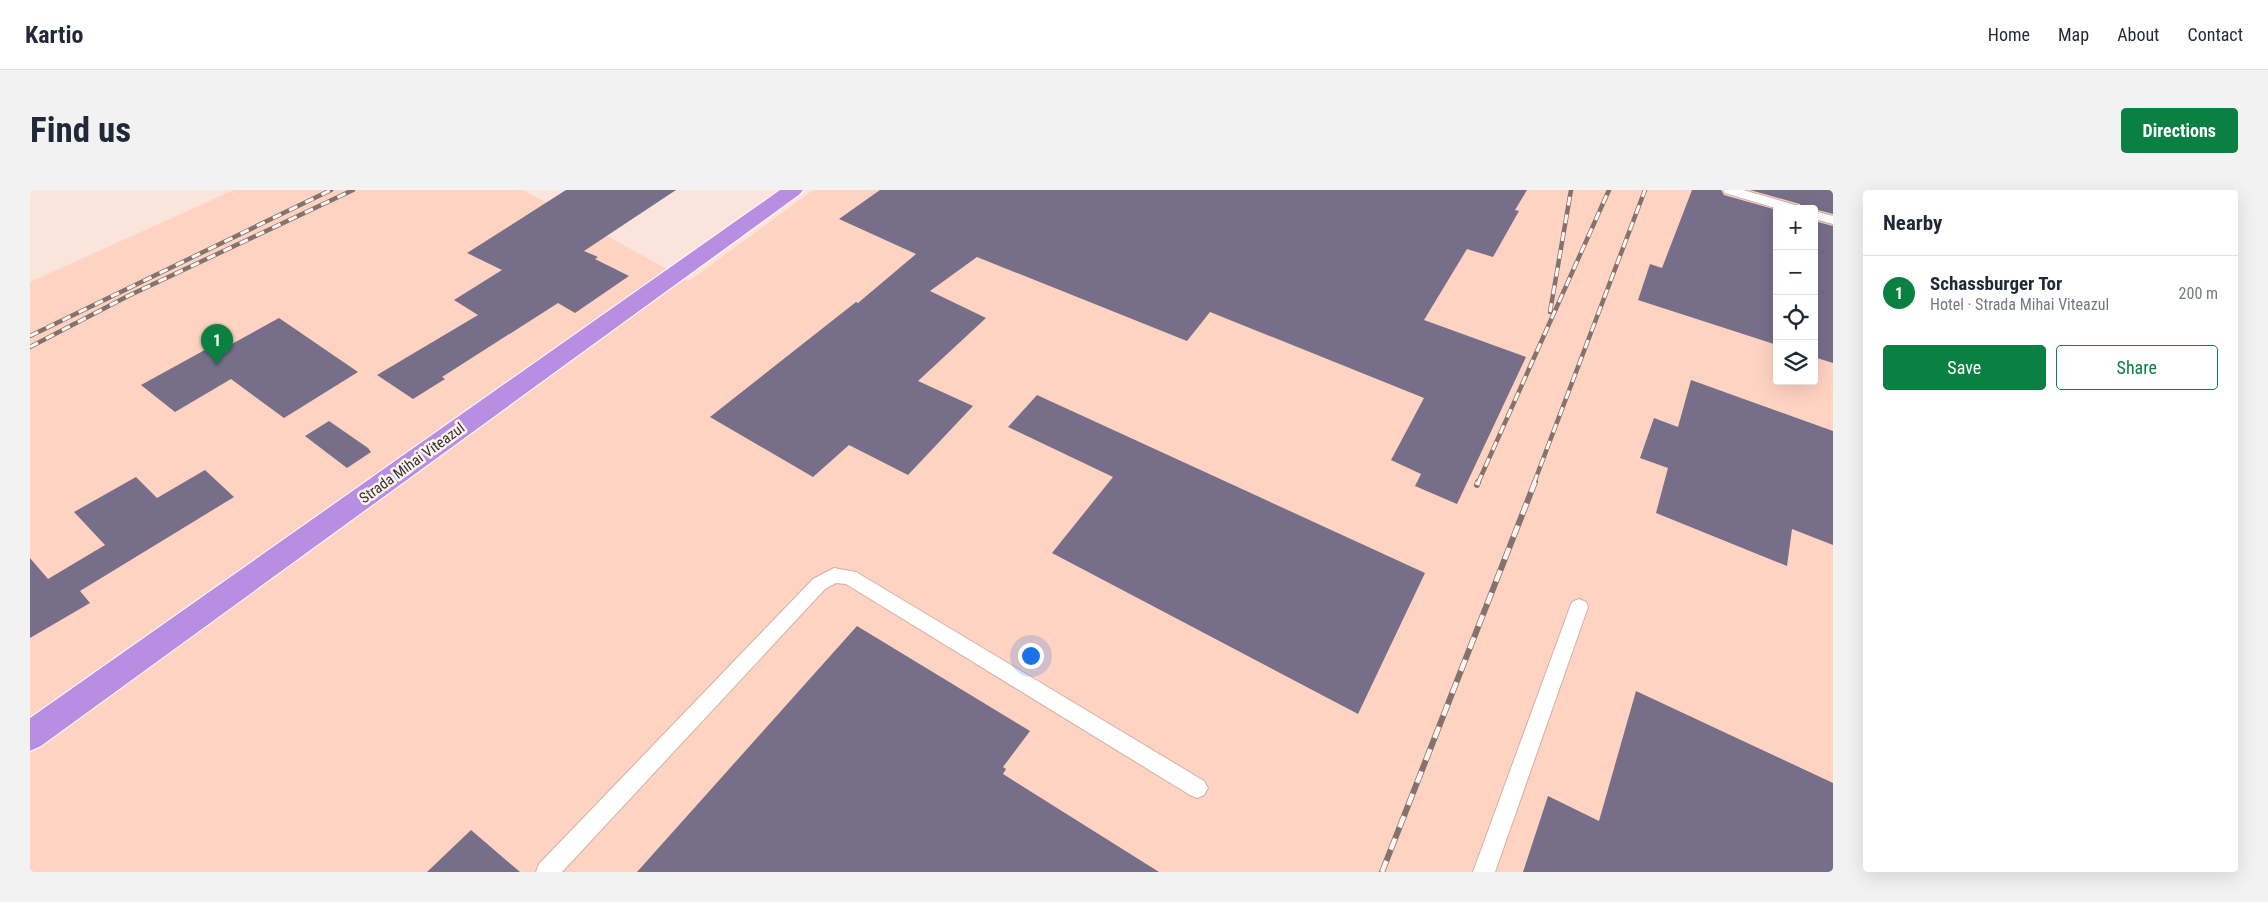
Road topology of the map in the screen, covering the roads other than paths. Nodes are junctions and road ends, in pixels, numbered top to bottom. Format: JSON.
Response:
{"nodes":[{"id":1,"x":793,"y":190,"type":"edge"},
{"id":2,"x":1729,"y":190,"type":"edge"},
{"id":3,"x":1780,"y":205,"type":"edge"},
{"id":4,"x":1818,"y":216,"type":"edge"},
{"id":5,"x":1833,"y":220,"type":"edge"},
{"id":6,"x":1579,"y":607,"type":"dead end"},
{"id":7,"x":30,"y":736,"type":"edge"},
{"id":8,"x":1197,"y":788,"type":"dead end"},
{"id":9,"x":547,"y":872,"type":"edge"},
{"id":10,"x":1484,"y":872,"type":"edge"}],
"edges":[{"from":1,"to":7,"type":"highway","name":"Strada Mihai Viteazul"},
{"from":2,"to":3,"type":"lane"},
{"from":4,"to":5,"type":"lane"},
{"from":6,"to":10,"type":"lane"},
{"from":8,"to":9,"type":"lane"}]}
